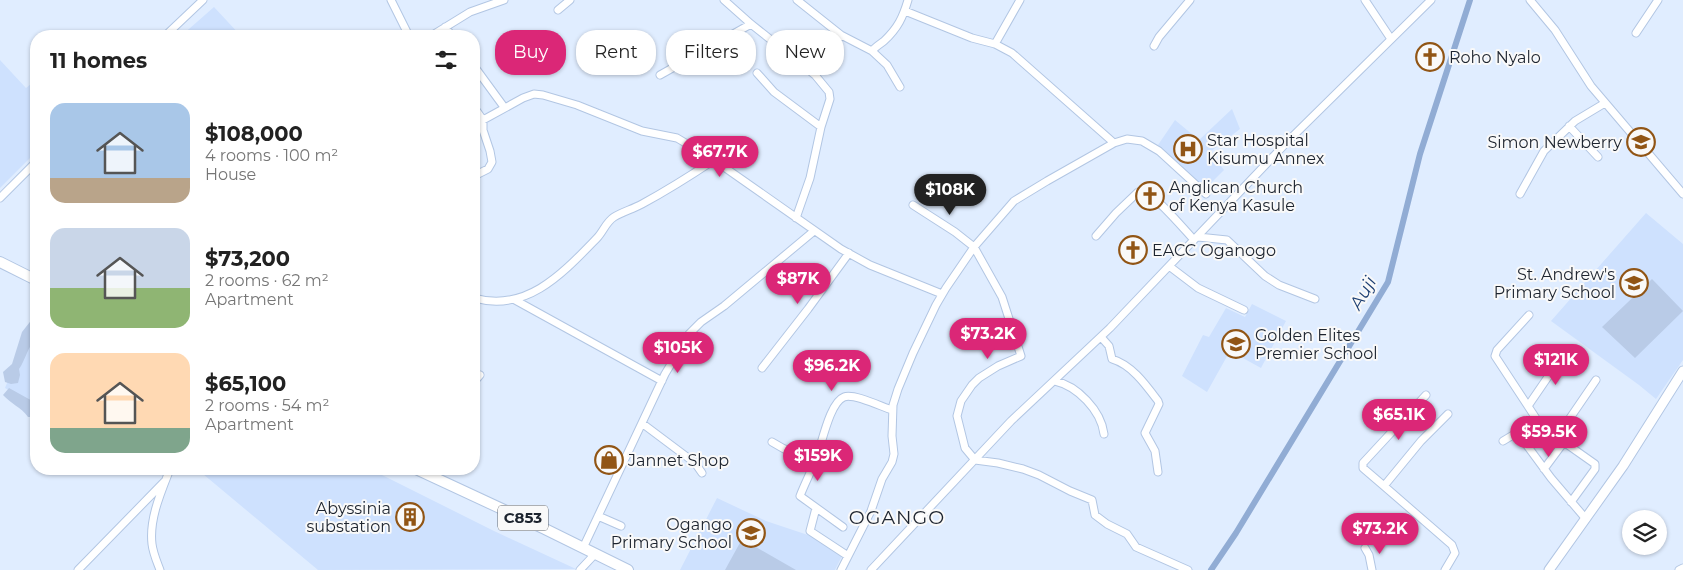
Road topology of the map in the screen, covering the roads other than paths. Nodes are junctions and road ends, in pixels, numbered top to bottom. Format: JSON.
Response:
{"nodes":[{"id":1,"x":203,"y":0,"type":"edge"},
{"id":2,"x":391,"y":0,"type":"edge"},
{"id":3,"x":504,"y":0,"type":"edge"},
{"id":4,"x":570,"y":0,"type":"edge"},
{"id":5,"x":724,"y":0,"type":"edge"},
{"id":6,"x":797,"y":0,"type":"edge"},
{"id":7,"x":908,"y":0,"type":"edge"},
{"id":8,"x":1020,"y":0,"type":"edge"},
{"id":9,"x":1190,"y":0,"type":"edge"},
{"id":10,"x":1365,"y":0,"type":"edge"},
{"id":11,"x":1431,"y":0,"type":"edge"},
{"id":12,"x":1530,"y":0,"type":"edge"},
{"id":13,"x":1658,"y":0,"type":"edge"},
{"id":14,"x":558,"y":10,"type":"dead end"},
{"id":15,"x":905,"y":11,"type":"junction"},
{"id":16,"x":750,"y":24,"type":"junction"},
{"id":17,"x":446,"y":27,"type":"junction"},
{"id":18,"x":171,"y":30,"type":"edge"},
{"id":19,"x":406,"y":30,"type":"edge"},
{"id":20,"x":441,"y":30,"type":"edge"},
{"id":21,"x":448,"y":30,"type":"edge"},
{"id":22,"x":835,"y":30,"type":"edge"},
{"id":23,"x":1636,"y":33,"type":"dead end"},
{"id":24,"x":766,"y":36,"type":"edge"},
{"id":25,"x":844,"y":37,"type":"edge"},
{"id":26,"x":1391,"y":39,"type":"junction"},
{"id":27,"x":995,"y":44,"type":"junction"},
{"id":28,"x":1154,"y":46,"type":"dead end"},
{"id":29,"x":872,"y":51,"type":"junction"},
{"id":30,"x":757,"y":73,"type":"dead end"},
{"id":31,"x":480,"y":74,"type":"edge"},
{"id":32,"x":660,"y":75,"type":"dead end"},
{"id":33,"x":815,"y":75,"type":"edge"},
{"id":34,"x":900,"y":87,"type":"dead end"},
{"id":35,"x":1605,"y":103,"type":"junction"},
{"id":36,"x":504,"y":107,"type":"junction"},
{"id":37,"x":480,"y":116,"type":"edge"},
{"id":38,"x":483,"y":120,"type":"junction"},
{"id":39,"x":1569,"y":126,"type":"junction"},
{"id":40,"x":821,"y":127,"type":"junction"},
{"id":41,"x":1114,"y":143,"type":"junction"},
{"id":42,"x":1598,"y":156,"type":"dead end"},
{"id":43,"x":714,"y":160,"type":"junction"},
{"id":44,"x":30,"y":168,"type":"edge"},
{"id":45,"x":480,"y":173,"type":"edge"},
{"id":46,"x":1206,"y":194,"type":"dead end"},
{"id":47,"x":1520,"y":194,"type":"dead end"},
{"id":48,"x":1683,"y":194,"type":"edge"},
{"id":49,"x":0,"y":198,"type":"edge"},
{"id":50,"x":913,"y":205,"type":"dead end"},
{"id":51,"x":796,"y":218,"type":"junction"},
{"id":52,"x":814,"y":231,"type":"junction"},
{"id":53,"x":1096,"y":236,"type":"dead end"},
{"id":54,"x":1196,"y":238,"type":"junction"},
{"id":55,"x":974,"y":247,"type":"junction"},
{"id":56,"x":849,"y":253,"type":"junction"},
{"id":57,"x":0,"y":262,"type":"edge"},
{"id":58,"x":1169,"y":266,"type":"junction"},
{"id":59,"x":30,"y":277,"type":"edge"},
{"id":60,"x":942,"y":294,"type":"junction"},
{"id":61,"x":1315,"y":299,"type":"dead end"},
{"id":62,"x":480,"y":300,"type":"edge"},
{"id":63,"x":515,"y":300,"type":"junction"},
{"id":64,"x":1244,"y":310,"type":"dead end"},
{"id":65,"x":1529,"y":315,"type":"dead end"},
{"id":66,"x":1101,"y":337,"type":"junction"},
{"id":67,"x":1565,"y":352,"type":"dead end"},
{"id":68,"x":762,"y":368,"type":"dead end"},
{"id":69,"x":1683,"y":371,"type":"edge"},
{"id":70,"x":1596,"y":380,"type":"dead end"},
{"id":71,"x":662,"y":381,"type":"junction"},
{"id":72,"x":1055,"y":381,"type":"junction"},
{"id":73,"x":1426,"y":395,"type":"dead end"},
{"id":74,"x":1528,"y":406,"type":"junction"},
{"id":75,"x":892,"y":410,"type":"junction"},
{"id":76,"x":1448,"y":414,"type":"dead end"},
{"id":77,"x":643,"y":424,"type":"junction"},
{"id":78,"x":1104,"y":434,"type":"dead end"},
{"id":79,"x":1557,"y":438,"type":"junction"},
{"id":80,"x":1503,"y":441,"type":"dead end"},
{"id":81,"x":772,"y":442,"type":"dead end"},
{"id":82,"x":1564,"y":442,"type":"junction"},
{"id":83,"x":816,"y":458,"type":"junction"},
{"id":84,"x":976,"y":460,"type":"junction"},
{"id":85,"x":1544,"y":469,"type":"junction"},
{"id":86,"x":1158,"y":472,"type":"dead end"},
{"id":87,"x":702,"y":473,"type":"dead end"},
{"id":88,"x":167,"y":475,"type":"edge"},
{"id":89,"x":429,"y":475,"type":"edge"},
{"id":90,"x":164,"y":482,"type":"junction"},
{"id":91,"x":1384,"y":486,"type":"junction"},
{"id":92,"x":1571,"y":502,"type":"junction"},
{"id":93,"x":816,"y":508,"type":"junction"},
{"id":94,"x":598,"y":516,"type":"junction"},
{"id":95,"x":1586,"y":519,"type":"junction"},
{"id":96,"x":621,"y":526,"type":"dead end"},
{"id":97,"x":843,"y":526,"type":"dead end"},
{"id":98,"x":582,"y":548,"type":"junction"},
{"id":99,"x":1365,"y":548,"type":"dead end"},
{"id":100,"x":595,"y":554,"type":"junction"},
{"id":101,"x":848,"y":556,"type":"junction"},
{"id":102,"x":1683,"y":568,"type":"edge"},
{"id":103,"x":78,"y":570,"type":"edge"},
{"id":104,"x":160,"y":570,"type":"edge"},
{"id":105,"x":580,"y":570,"type":"edge"},
{"id":106,"x":628,"y":570,"type":"edge"},
{"id":107,"x":841,"y":570,"type":"edge"},
{"id":108,"x":871,"y":570,"type":"edge"},
{"id":109,"x":1188,"y":570,"type":"edge"},
{"id":110,"x":1372,"y":570,"type":"edge"},
{"id":111,"x":1445,"y":570,"type":"edge"},
{"id":112,"x":1549,"y":570,"type":"edge"},
{"id":113,"x":1679,"y":570,"type":"edge"}],
"edges":[{"from":1,"to":18,"type":"street"},
{"from":2,"to":19,"type":"street"},
{"from":3,"to":17,"type":"street"},
{"from":4,"to":14,"type":"street"},
{"from":5,"to":16,"type":"street"},
{"from":6,"to":22,"type":"street"},
{"from":7,"to":15,"type":"street"},
{"from":8,"to":27,"type":"street"},
{"from":9,"to":28,"type":"street"},
{"from":10,"to":26,"type":"street"},
{"from":11,"to":26,"type":"street"},
{"from":12,"to":35,"type":"street"},
{"from":13,"to":23,"type":"street"},
{"from":15,"to":27,"type":"street"},
{"from":15,"to":29,"type":"street"},
{"from":16,"to":24,"type":"street"},
{"from":16,"to":32,"type":"street"},
{"from":17,"to":20,"type":"street"},
{"from":17,"to":21,"type":"street"},
{"from":25,"to":29,"type":"street"},
{"from":26,"to":54,"type":"street"},
{"from":27,"to":41,"type":"street"},
{"from":29,"to":34,"type":"street"},
{"from":30,"to":40,"type":"street"},
{"from":31,"to":36,"type":"street"},
{"from":33,"to":40,"type":"street"},
{"from":35,"to":39,"type":"street"},
{"from":35,"to":48,"type":"street"},
{"from":36,"to":38,"type":"street"},
{"from":36,"to":43,"type":"street"},
{"from":37,"to":38,"type":"street"},
{"from":38,"to":45,"type":"street"},
{"from":39,"to":42,"type":"street"},
{"from":39,"to":47,"type":"street"},
{"from":40,"to":51,"type":"street"},
{"from":41,"to":46,"type":"street"},
{"from":41,"to":55,"type":"street"},
{"from":43,"to":51,"type":"street"},
{"from":43,"to":63,"type":"street"},
{"from":44,"to":49,"type":"street"},
{"from":50,"to":55,"type":"street"},
{"from":51,"to":52,"type":"street"},
{"from":52,"to":56,"type":"street"},
{"from":52,"to":71,"type":"street"},
{"from":53,"to":54,"type":"street"},
{"from":54,"to":58,"type":"street"},
{"from":54,"to":61,"type":"street"},
{"from":55,"to":60,"type":"street"},
{"from":55,"to":84,"type":"street"},
{"from":56,"to":60,"type":"street"},
{"from":56,"to":68,"type":"street"},
{"from":57,"to":59,"type":"main road"},
{"from":58,"to":64,"type":"street"},
{"from":58,"to":66,"type":"street"},
{"from":60,"to":75,"type":"street"},
{"from":62,"to":63,"type":"street"},
{"from":63,"to":71,"type":"street"},
{"from":65,"to":74,"type":"street"},
{"from":66,"to":72,"type":"street"},
{"from":66,"to":86,"type":"street"},
{"from":67,"to":74,"type":"street"},
{"from":69,"to":95,"type":"street"},
{"from":70,"to":79,"type":"street"},
{"from":71,"to":77,"type":"street"},
{"from":72,"to":78,"type":"street"},
{"from":72,"to":84,"type":"street"},
{"from":73,"to":91,"type":"street"},
{"from":74,"to":79,"type":"street"},
{"from":75,"to":83,"type":"street"},
{"from":75,"to":101,"type":"street"},
{"from":76,"to":91,"type":"street"},
{"from":77,"to":87,"type":"street"},
{"from":77,"to":94,"type":"street"},
{"from":79,"to":82,"type":"street"},
{"from":80,"to":85,"type":"street"},
{"from":81,"to":83,"type":"street"},
{"from":82,"to":85,"type":"street"},
{"from":82,"to":92,"type":"street"},
{"from":83,"to":93,"type":"street"},
{"from":84,"to":108,"type":"street"},
{"from":84,"to":109,"type":"street"},
{"from":85,"to":92,"type":"street"},
{"from":88,"to":90,"type":"street"},
{"from":89,"to":98,"type":"main road","number":"C853"},
{"from":90,"to":103,"type":"street"},
{"from":90,"to":104,"type":"street"},
{"from":91,"to":111,"type":"street"},
{"from":92,"to":95,"type":"street"},
{"from":93,"to":97,"type":"street"},
{"from":93,"to":101,"type":"street"},
{"from":94,"to":96,"type":"street"},
{"from":94,"to":98,"type":"street"},
{"from":95,"to":112,"type":"street"},
{"from":98,"to":100,"type":"main road","number":"C853"},
{"from":99,"to":110,"type":"street"},
{"from":100,"to":105,"type":"street"},
{"from":100,"to":106,"type":"main road","number":"C853"},
{"from":101,"to":107,"type":"street"},
{"from":102,"to":113,"type":"street"}]}
